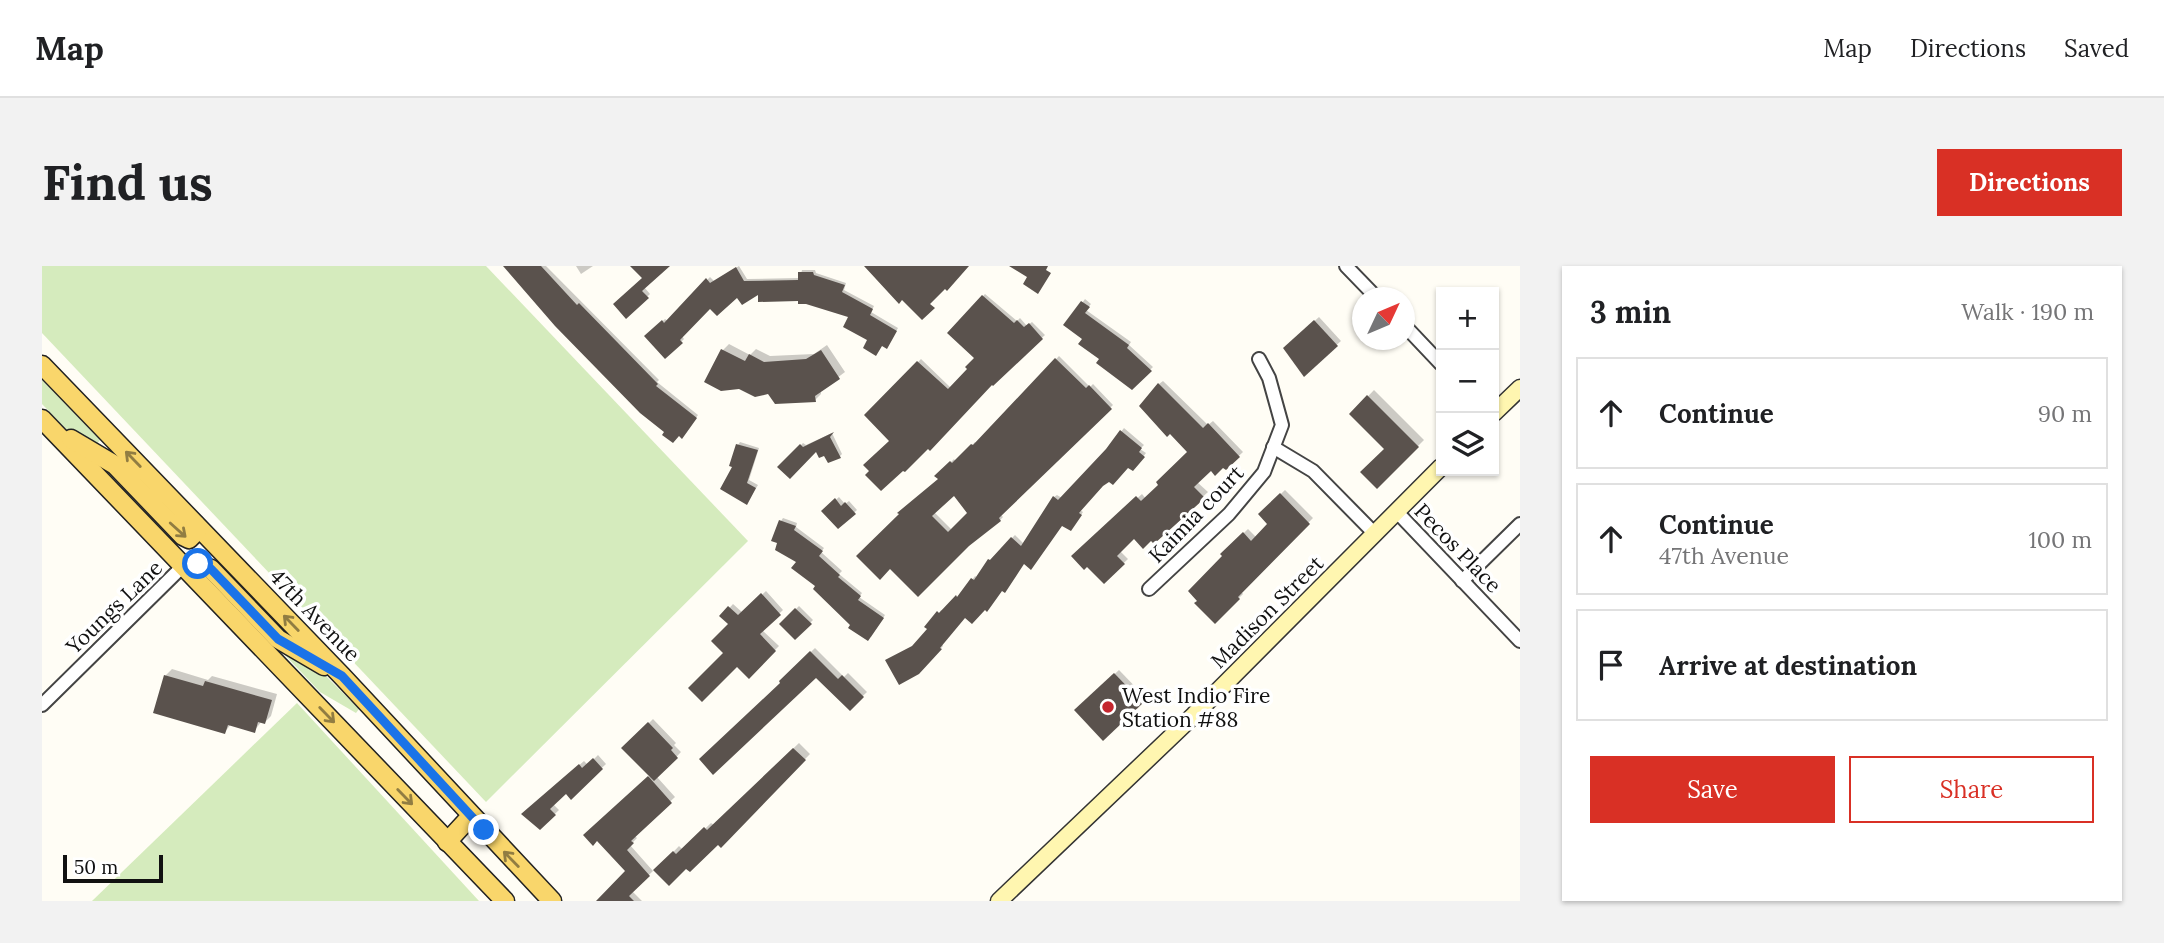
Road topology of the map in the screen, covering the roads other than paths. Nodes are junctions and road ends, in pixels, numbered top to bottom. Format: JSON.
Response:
{"nodes":[{"id":1,"x":1346,"y":266,"type":"edge"},
{"id":2,"x":1366,"y":287,"type":"edge"},
{"id":3,"x":1415,"y":337,"type":"edge"},
{"id":4,"x":1259,"y":359,"type":"dead end"},
{"id":5,"x":1436,"y":359,"type":"edge"},
{"id":6,"x":42,"y":365,"type":"edge"},
{"id":7,"x":1520,"y":388,"type":"edge"},
{"id":8,"x":1499,"y":408,"type":"edge"},
{"id":9,"x":46,"y":423,"type":"edge"},
{"id":10,"x":1273,"y":447,"type":"junction"},
{"id":11,"x":1436,"y":472,"type":"edge"},
{"id":12,"x":1397,"y":512,"type":"junction"},
{"id":13,"x":195,"y":524,"type":"junction"},
{"id":14,"x":1520,"y":524,"type":"edge"},
{"id":15,"x":1375,"y":534,"type":"junction"},
{"id":16,"x":184,"y":565,"type":"junction"},
{"id":17,"x":1462,"y":581,"type":"junction"},
{"id":18,"x":1149,"y":589,"type":"dead end"},
{"id":19,"x":1520,"y":641,"type":"edge"},
{"id":20,"x":342,"y":676,"type":"junction"},
{"id":21,"x":42,"y":705,"type":"edge"},
{"id":22,"x":471,"y":816,"type":"junction"},
{"id":23,"x":447,"y":842,"type":"junction"},
{"id":24,"x":505,"y":901,"type":"edge"},
{"id":25,"x":552,"y":901,"type":"edge"},
{"id":26,"x":999,"y":901,"type":"edge"}],
"edges":[{"from":1,"to":2,"type":"street"},
{"from":3,"to":5,"type":"street"},
{"from":4,"to":10,"type":"street","name":"Kaimia court"},
{"from":13,"to":6,"type":"main road","name":"47th Avenue","one_way":true},
{"from":7,"to":8,"type":"main road"},
{"from":9,"to":13,"type":"main road","one_way":true},
{"from":9,"to":16,"type":"main road"},
{"from":10,"to":15,"type":"street"},
{"from":10,"to":18,"type":"street","name":"Kaimia court"},
{"from":11,"to":12,"type":"main road","name":"Madison Street"},
{"from":12,"to":15,"type":"main road","name":"Madison Street"},
{"from":12,"to":17,"type":"street","name":"Pecos Place"},
{"from":20,"to":13,"type":"main road","name":"47th Avenue","one_way":true},
{"from":14,"to":17,"type":"street"},
{"from":15,"to":26,"type":"main road","name":"Madison Street"},
{"from":16,"to":20,"type":"main road"},
{"from":16,"to":21,"type":"street","name":"Youngs Lane"},
{"from":16,"to":23,"type":"main road","one_way":true},
{"from":17,"to":19,"type":"street","name":"Pecos Place"},
{"from":20,"to":22,"type":"main road","name":"47th Avenue"},
{"from":22,"to":23,"type":"main road"},
{"from":25,"to":22,"type":"main road","name":"47th Avenue","one_way":true},
{"from":23,"to":24,"type":"main road"}]}
